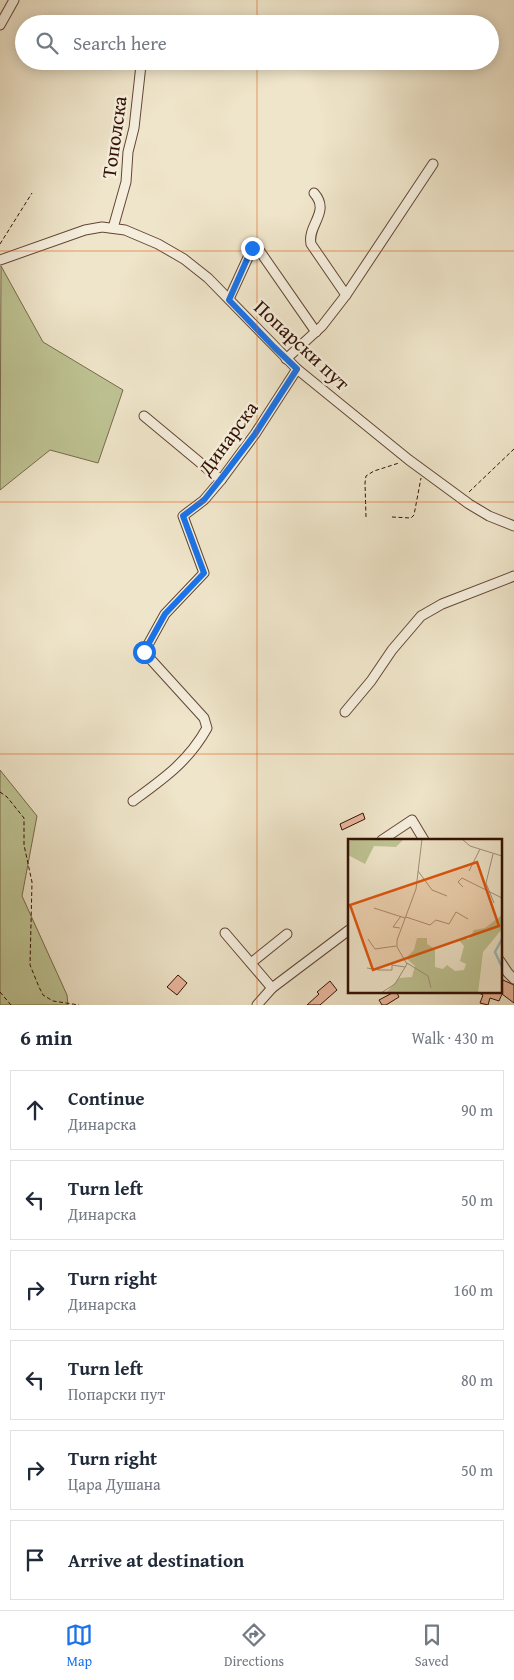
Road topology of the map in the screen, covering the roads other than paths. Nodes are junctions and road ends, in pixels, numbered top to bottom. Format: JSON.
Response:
{"nodes":[{"id":1,"x":14,"y":0,"type":"edge"},
{"id":2,"x":0,"y":25,"type":"edge"},
{"id":3,"x":140,"y":70,"type":"edge"},
{"id":4,"x":433,"y":164,"type":"dead end"},
{"id":5,"x":314,"y":193,"type":"dead end"},
{"id":6,"x":113,"y":228,"type":"junction"},
{"id":7,"x":0,"y":260,"type":"edge"},
{"id":8,"x":346,"y":296,"type":"junction"},
{"id":9,"x":229,"y":300,"type":"junction"},
{"id":10,"x":316,"y":332,"type":"junction"},
{"id":11,"x":286,"y":359,"type":"junction"},
{"id":12,"x":297,"y":369,"type":"junction"},
{"id":13,"x":144,"y":416,"type":"dead end"},
{"id":14,"x":220,"y":480,"type":"junction"},
{"id":15,"x":514,"y":526,"type":"edge"},
{"id":16,"x":514,"y":576,"type":"edge"},
{"id":17,"x":345,"y":712,"type":"dead end"},
{"id":18,"x":132,"y":801,"type":"dead end"},
{"id":19,"x":384,"y":839,"type":"edge"},
{"id":20,"x":423,"y":839,"type":"edge"},
{"id":21,"x":348,"y":931,"type":"edge"},
{"id":22,"x":224,"y":933,"type":"dead end"},
{"id":23,"x":287,"y":934,"type":"dead end"},
{"id":24,"x":251,"y":963,"type":"junction"},
{"id":25,"x":502,"y":964,"type":"edge"},
{"id":26,"x":514,"y":978,"type":"edge"},
{"id":27,"x":272,"y":988,"type":"junction"},
{"id":28,"x":257,"y":1005,"type":"edge"}],
"edges":[{"from":1,"to":2,"type":"street"},
{"from":3,"to":6,"type":"street","name":"Тополска"},
{"from":4,"to":8,"type":"street"},
{"from":5,"to":8,"type":"street"},
{"from":6,"to":7,"type":"street","name":"Попарски пут"},
{"from":6,"to":9,"type":"street","name":"Попарски пут"},
{"from":8,"to":10,"type":"street"},
{"from":9,"to":10,"type":"street"},
{"from":9,"to":11,"type":"street","name":"Попарски пут"},
{"from":10,"to":11,"type":"street"},
{"from":11,"to":12,"type":"street","name":"Попарски пут"},
{"from":12,"to":14,"type":"street","name":"Динарска"},
{"from":12,"to":15,"type":"street","name":"Попарски пут"},
{"from":13,"to":14,"type":"street"},
{"from":14,"to":18,"type":"street","name":"Динарска"},
{"from":16,"to":17,"type":"street"},
{"from":19,"to":20,"type":"street"},
{"from":21,"to":27,"type":"street"},
{"from":22,"to":24,"type":"street"},
{"from":23,"to":24,"type":"street"},
{"from":24,"to":27,"type":"street"},
{"from":25,"to":26,"type":"street"},
{"from":27,"to":28,"type":"street"}]}
